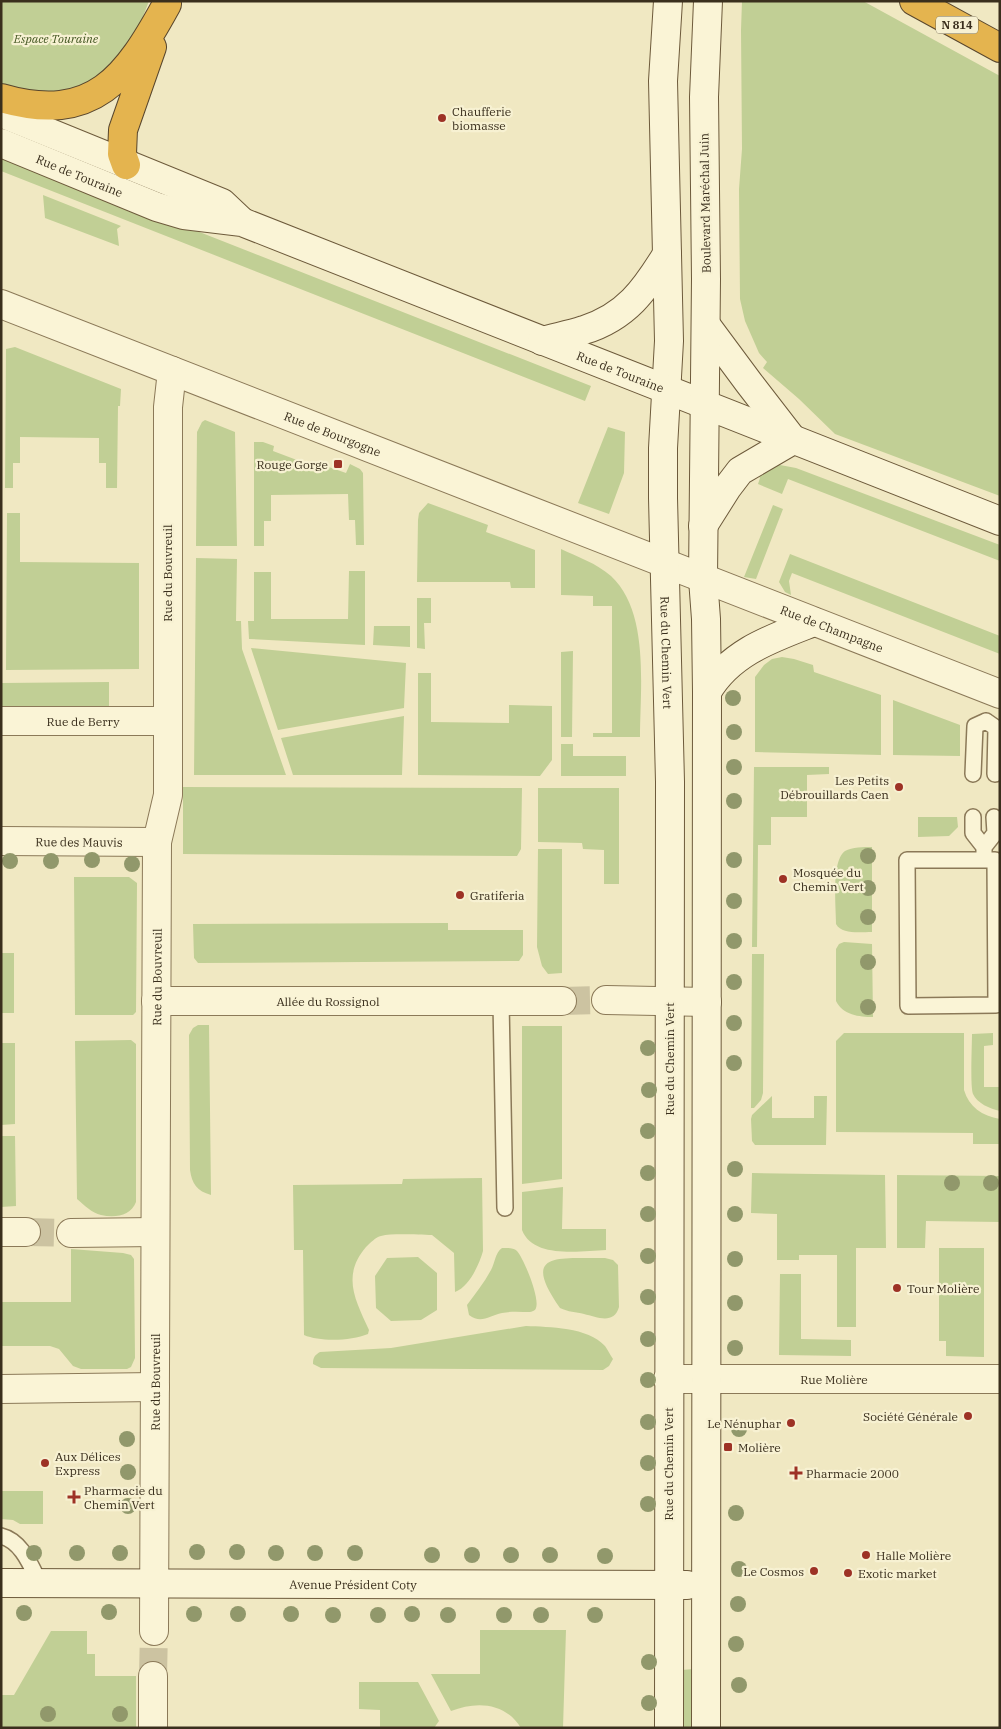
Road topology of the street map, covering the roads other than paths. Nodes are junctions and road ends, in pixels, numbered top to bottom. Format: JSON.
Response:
{"nodes":[{"id":1,"x":668,"y":1,"type":"edge"},
{"id":2,"x":708,"y":1,"type":"edge"},
{"id":3,"x":914,"y":1,"type":"edge"},
{"id":4,"x":167,"y":3,"type":"edge"},
{"id":5,"x":1000,"y":48,"type":"edge"},
{"id":6,"x":1,"y":98,"type":"edge"},
{"id":7,"x":1,"y":113,"type":"edge"},
{"id":8,"x":1,"y":143,"type":"edge"},
{"id":9,"x":126,"y":165,"type":"junction"},
{"id":10,"x":157,"y":207,"type":"junction"},
{"id":11,"x":242,"y":222,"type":"junction"},
{"id":12,"x":667,"y":254,"type":"junction"},
{"id":13,"x":1,"y":304,"type":"edge"},
{"id":14,"x":706,"y":325,"type":"junction"},
{"id":15,"x":542,"y":341,"type":"junction"},
{"id":16,"x":172,"y":371,"type":"junction"},
{"id":17,"x":666,"y":390,"type":"junction"},
{"id":18,"x":704,"y":404,"type":"junction"},
{"id":19,"x":793,"y":440,"type":"junction"},
{"id":20,"x":1000,"y":521,"type":"edge"},
{"id":21,"x":703,"y":526,"type":"junction"},
{"id":22,"x":664,"y":564,"type":"junction"},
{"id":23,"x":703,"y":578,"type":"junction"},
{"id":24,"x":814,"y":622,"type":"junction"},
{"id":25,"x":707,"y":692,"type":"junction"},
{"id":26,"x":997,"y":693,"type":"edge"},
{"id":27,"x":1,"y":721,"type":"edge"},
{"id":28,"x":167,"y":721,"type":"junction"},
{"id":29,"x":986,"y":722,"type":"junction"},
{"id":30,"x":973,"y":774,"type":"dead end"},
{"id":31,"x":994,"y":774,"type":"dead end"},
{"id":32,"x":973,"y":817,"type":"dead end"},
{"id":33,"x":994,"y":817,"type":"dead end"},
{"id":34,"x":1,"y":841,"type":"edge"},
{"id":35,"x":157,"y":842,"type":"junction"},
{"id":36,"x":984,"y":854,"type":"junction"},
{"id":37,"x":606,"y":1000,"type":"tunnel mouth"},
{"id":38,"x":156,"y":1001,"type":"junction"},
{"id":39,"x":562,"y":1001,"type":"tunnel mouth"},
{"id":40,"x":501,"y":1002,"type":"junction"},
{"id":41,"x":669,"y":1002,"type":"junction"},
{"id":42,"x":707,"y":1002,"type":"junction"},
{"id":43,"x":505,"y":1208,"type":"dead end"},
{"id":44,"x":155,"y":1232,"type":"junction"},
{"id":45,"x":71,"y":1233,"type":"tunnel mouth"},
{"id":46,"x":668,"y":1378,"type":"junction"},
{"id":47,"x":707,"y":1379,"type":"junction"},
{"id":48,"x":1000,"y":1380,"type":"edge"},
{"id":49,"x":155,"y":1387,"type":"junction"},
{"id":50,"x":1,"y":1388,"type":"edge"},
{"id":51,"x":1,"y":1536,"type":"edge"},
{"id":52,"x":1,"y":1583,"type":"edge"},
{"id":53,"x":40,"y":1584,"type":"junction"},
{"id":54,"x":154,"y":1584,"type":"junction"},
{"id":55,"x":668,"y":1584,"type":"junction"},
{"id":56,"x":706,"y":1585,"type":"junction"},
{"id":57,"x":154,"y":1631,"type":"tunnel mouth"},
{"id":58,"x":153,"y":1676,"type":"tunnel mouth"},
{"id":59,"x":153,"y":1728,"type":"edge"},
{"id":60,"x":669,"y":1728,"type":"edge"},
{"id":61,"x":706,"y":1728,"type":"edge"}],
"edges":[{"from":1,"to":12,"type":"street"},
{"from":2,"to":14,"type":"street","name":"Boulevard Maréchal Juin"},
{"from":3,"to":5,"type":"highway","number":"N 814"},
{"from":4,"to":6,"type":"highway"},
{"from":4,"to":9,"type":"highway"},
{"from":7,"to":9,"type":"street","name":"Rue de Touraine"},
{"from":8,"to":10,"type":"street","name":"Rue de Touraine"},
{"from":9,"to":10,"type":"street","name":"Rue de Touraine"},
{"from":9,"to":11,"type":"street","name":"Rue de Touraine"},
{"from":10,"to":11,"type":"street","name":"Rue de Touraine"},
{"from":11,"to":15,"type":"street","name":"Rue de Touraine"},
{"from":12,"to":15,"type":"street"},
{"from":12,"to":17,"type":"street"},
{"from":13,"to":16,"type":"street","name":"Rue de Bourgogne"},
{"from":14,"to":18,"type":"street","name":"Boulevard Maréchal Juin"},
{"from":14,"to":19,"type":"street"},
{"from":15,"to":17,"type":"street","name":"Rue de Touraine"},
{"from":16,"to":22,"type":"street","name":"Rue de Bourgogne"},
{"from":16,"to":28,"type":"street","name":"Rue du Bouvreuil"},
{"from":17,"to":18,"type":"street","name":"Rue de Touraine"},
{"from":17,"to":22,"type":"street","name":"Rue du Chemin Vert"},
{"from":18,"to":19,"type":"street","name":"Rue de Touraine"},
{"from":18,"to":21,"type":"street"},
{"from":19,"to":20,"type":"street","name":"Rue de Touraine"},
{"from":19,"to":21,"type":"street"},
{"from":21,"to":23,"type":"street"},
{"from":22,"to":23,"type":"street","name":"Rue de Champagne"},
{"from":22,"to":41,"type":"street","name":"Rue du Chemin Vert"},
{"from":23,"to":24,"type":"street","name":"Rue de Champagne"},
{"from":23,"to":25,"type":"street"},
{"from":24,"to":25,"type":"street"},
{"from":24,"to":26,"type":"street","name":"Rue de Champagne"},
{"from":25,"to":42,"type":"street"},
{"from":26,"to":29,"type":"lane"},
{"from":27,"to":28,"type":"street","name":"Rue de Berry"},
{"from":28,"to":35,"type":"street","name":"Rue du Bouvreuil"},
{"from":29,"to":30,"type":"lane"},
{"from":29,"to":31,"type":"lane"},
{"from":32,"to":36,"type":"lane"},
{"from":33,"to":36,"type":"lane"},
{"from":34,"to":35,"type":"street","name":"Rue des Mauvis"},
{"from":35,"to":38,"type":"street","name":"Rue du Bouvreuil"},
{"from":36,"to":36,"type":"lane"},
{"from":37,"to":41,"type":"street"},
{"from":38,"to":40,"type":"street","name":"Allée du Rossignol"},
{"from":38,"to":44,"type":"street","name":"Rue du Bouvreuil"},
{"from":39,"to":40,"type":"street","name":"Allée du Rossignol"},
{"from":40,"to":43,"type":"lane"},
{"from":41,"to":42,"type":"street"},
{"from":41,"to":46,"type":"street","name":"Rue du Chemin Vert"},
{"from":42,"to":47,"type":"street"},
{"from":44,"to":45,"type":"street"},
{"from":44,"to":49,"type":"street","name":"Rue du Bouvreuil"},
{"from":46,"to":47,"type":"street","name":"Rue Molière"},
{"from":46,"to":55,"type":"street","name":"Rue du Chemin Vert"},
{"from":47,"to":48,"type":"street","name":"Rue Molière"},
{"from":47,"to":56,"type":"street"},
{"from":49,"to":50,"type":"street"},
{"from":49,"to":54,"type":"street","name":"Rue du Bouvreuil"},
{"from":51,"to":53,"type":"lane"},
{"from":52,"to":53,"type":"street","name":"Avenue Président Coty"},
{"from":53,"to":54,"type":"street","name":"Avenue Président Coty"},
{"from":54,"to":55,"type":"street","name":"Avenue Président Coty"},
{"from":54,"to":57,"type":"street","name":"Rue du Bouvreuil"},
{"from":55,"to":56,"type":"street","name":"Avenue Président Coty"},
{"from":55,"to":60,"type":"street","name":"Rue du Chemin Vert"},
{"from":56,"to":61,"type":"street"},
{"from":58,"to":59,"type":"street"}]}
